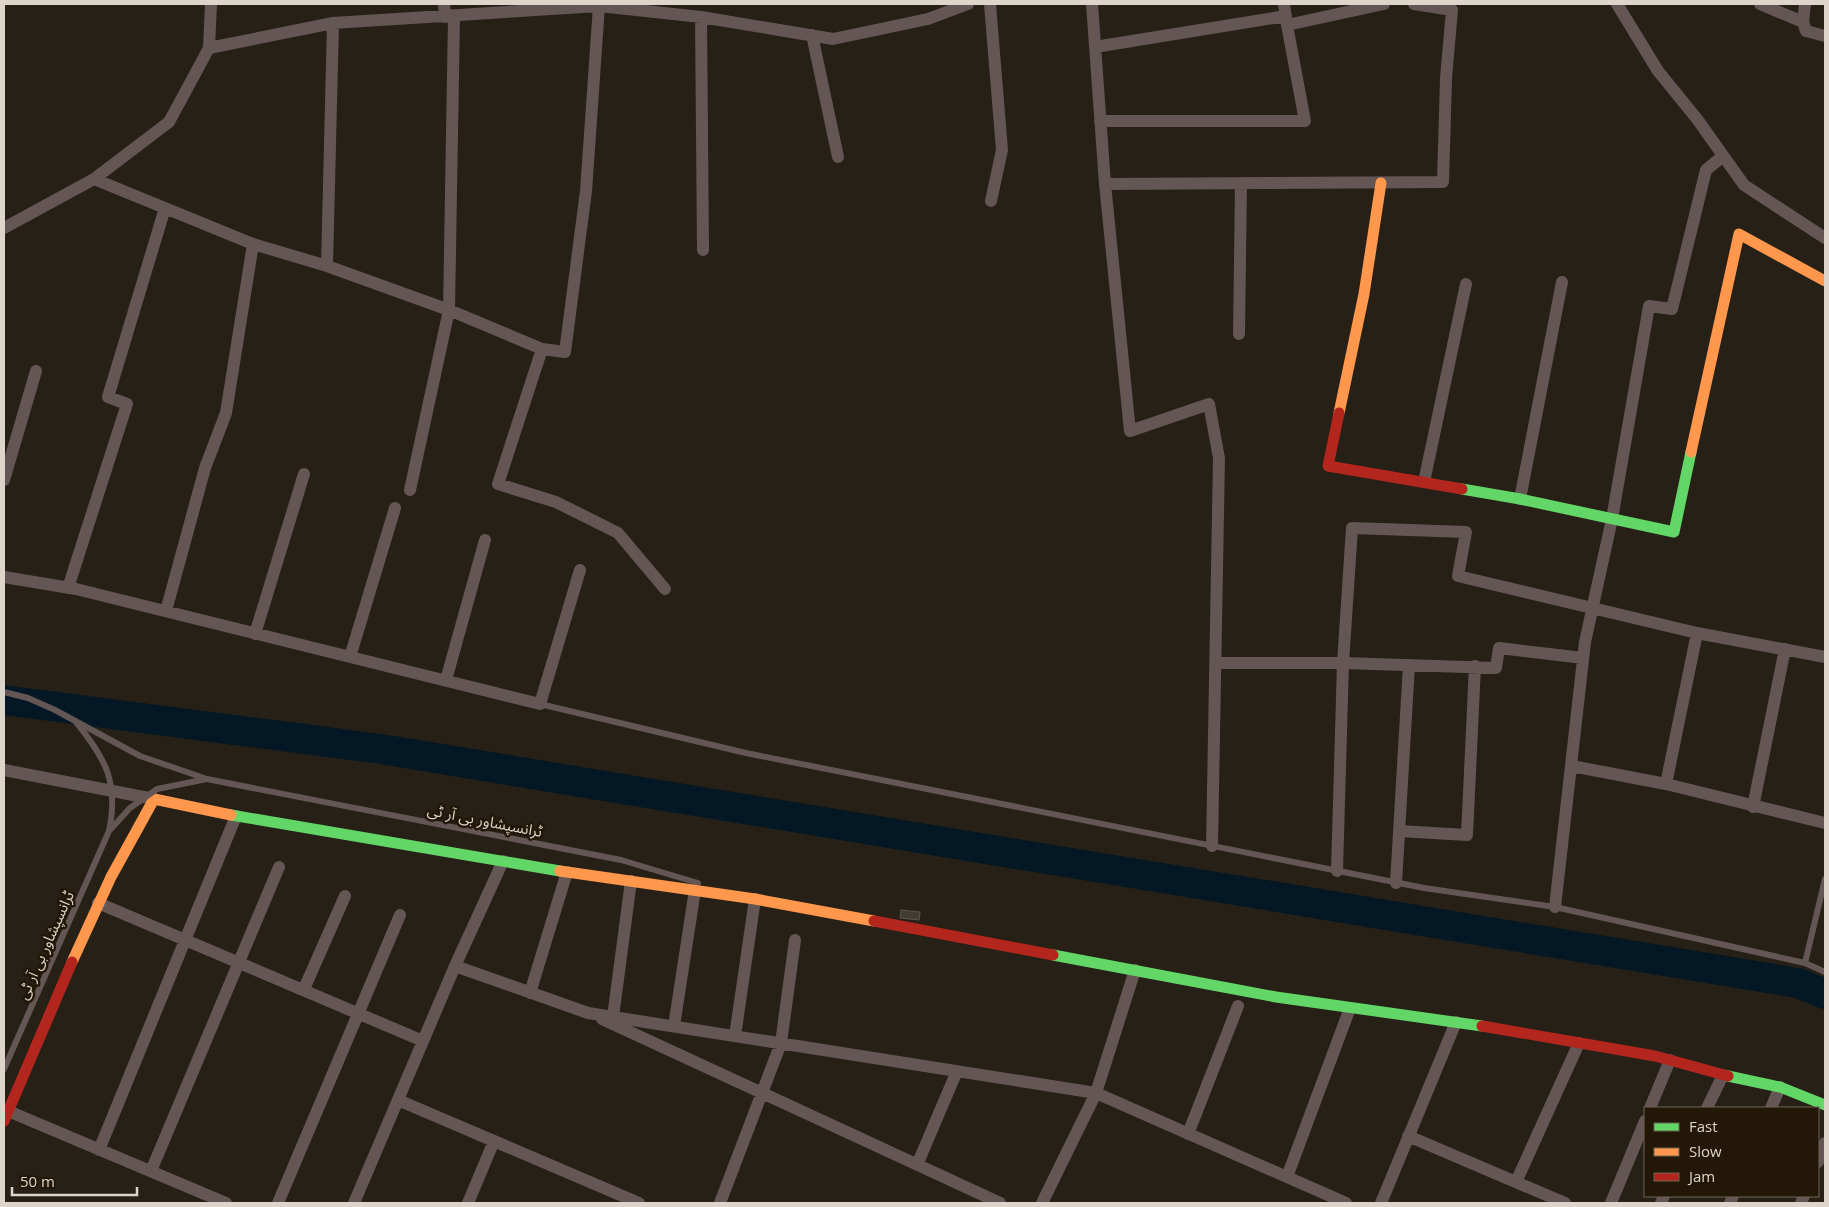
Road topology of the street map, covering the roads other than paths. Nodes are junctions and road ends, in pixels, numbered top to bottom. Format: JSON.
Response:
{"nodes":[{"id":1,"x":211,"y":4,"type":"edge"},
{"id":2,"x":444,"y":4,"type":"edge"},
{"id":3,"x":968,"y":4,"type":"edge"},
{"id":4,"x":990,"y":4,"type":"edge"},
{"id":5,"x":1092,"y":4,"type":"edge"},
{"id":6,"x":1384,"y":4,"type":"edge"},
{"id":7,"x":1414,"y":4,"type":"edge"},
{"id":8,"x":1617,"y":4,"type":"edge"},
{"id":9,"x":1760,"y":4,"type":"edge"},
{"id":10,"x":1805,"y":4,"type":"edge"},
{"id":11,"x":599,"y":6,"type":"junction"},
{"id":12,"x":656,"y":8,"type":"edge"},
{"id":13,"x":1286,"y":15,"type":"edge"},
{"id":14,"x":449,"y":17,"type":"junction"},
{"id":15,"x":701,"y":17,"type":"junction"},
{"id":16,"x":1803,"y":22,"type":"junction"},
{"id":17,"x":334,"y":23,"type":"junction"},
{"id":18,"x":812,"y":35,"type":"junction"},
{"id":19,"x":1825,"y":36,"type":"edge"},
{"id":20,"x":1095,"y":47,"type":"junction"},
{"id":21,"x":209,"y":48,"type":"junction"},
{"id":22,"x":1100,"y":121,"type":"junction"},
{"id":23,"x":1723,"y":156,"type":"junction"},
{"id":24,"x":838,"y":157,"type":"dead end"},
{"id":25,"x":94,"y":179,"type":"junction"},
{"id":26,"x":1241,"y":183,"type":"junction"},
{"id":27,"x":1381,"y":183,"type":"junction"},
{"id":28,"x":1105,"y":184,"type":"junction"},
{"id":29,"x":991,"y":201,"type":"dead end"},
{"id":30,"x":165,"y":208,"type":"junction"},
{"id":31,"x":4,"y":228,"type":"edge"},
{"id":32,"x":1825,"y":238,"type":"edge"},
{"id":33,"x":253,"y":244,"type":"junction"},
{"id":34,"x":703,"y":250,"type":"dead end"},
{"id":35,"x":327,"y":266,"type":"junction"},
{"id":36,"x":1562,"y":282,"type":"dead end"},
{"id":37,"x":1825,"y":282,"type":"edge"},
{"id":38,"x":1466,"y":284,"type":"dead end"},
{"id":39,"x":449,"y":310,"type":"junction"},
{"id":40,"x":1239,"y":334,"type":"dead end"},
{"id":41,"x":542,"y":349,"type":"junction"},
{"id":42,"x":36,"y":371,"type":"dead end"},
{"id":43,"x":304,"y":474,"type":"dead end"},
{"id":44,"x":4,"y":480,"type":"edge"},
{"id":45,"x":1424,"y":482,"type":"junction"},
{"id":46,"x":410,"y":490,"type":"dead end"},
{"id":47,"x":1520,"y":499,"type":"junction"},
{"id":48,"x":395,"y":508,"type":"dead end"},
{"id":49,"x":1612,"y":519,"type":"junction"},
{"id":50,"x":486,"y":540,"type":"dead end"},
{"id":51,"x":580,"y":570,"type":"dead end"},
{"id":52,"x":4,"y":577,"type":"edge"},
{"id":53,"x":68,"y":588,"type":"junction"},
{"id":54,"x":665,"y":589,"type":"dead end"},
{"id":55,"x":1593,"y":607,"type":"junction"},
{"id":56,"x":166,"y":611,"type":"junction"},
{"id":57,"x":1697,"y":633,"type":"junction"},
{"id":58,"x":255,"y":634,"type":"junction"},
{"id":59,"x":1785,"y":649,"type":"junction"},
{"id":60,"x":350,"y":657,"type":"junction"},
{"id":61,"x":1825,"y":657,"type":"edge"},
{"id":62,"x":1583,"y":658,"type":"junction"},
{"id":63,"x":1216,"y":663,"type":"junction"},
{"id":64,"x":1343,"y":663,"type":"junction"},
{"id":65,"x":1409,"y":665,"type":"junction"},
{"id":66,"x":1475,"y":666,"type":"junction"},
{"id":67,"x":446,"y":680,"type":"junction"},
{"id":68,"x":4,"y":692,"type":"edge"},
{"id":69,"x":540,"y":704,"type":"junction"},
{"id":70,"x":76,"y":722,"type":"junction"},
{"id":71,"x":1572,"y":766,"type":"junction"},
{"id":72,"x":4,"y":770,"type":"edge"},
{"id":73,"x":207,"y":779,"type":"junction"},
{"id":74,"x":1666,"y":784,"type":"junction"},
{"id":75,"x":154,"y":799,"type":"junction"},
{"id":76,"x":1753,"y":807,"type":"junction"},
{"id":77,"x":236,"y":816,"type":"junction"},
{"id":78,"x":1825,"y":823,"type":"edge"},
{"id":79,"x":109,"y":831,"type":"junction"},
{"id":80,"x":1400,"y":831,"type":"junction"},
{"id":81,"x":1212,"y":846,"type":"junction"},
{"id":82,"x":503,"y":861,"type":"junction"},
{"id":83,"x":279,"y":867,"type":"dead end"},
{"id":84,"x":1337,"y":871,"type":"junction"},
{"id":85,"x":567,"y":872,"type":"junction"},
{"id":86,"x":1825,"y":878,"type":"edge"},
{"id":87,"x":631,"y":881,"type":"junction"},
{"id":88,"x":1396,"y":883,"type":"junction"},
{"id":89,"x":695,"y":890,"type":"junction"},
{"id":90,"x":345,"y":896,"type":"dead end"},
{"id":91,"x":755,"y":899,"type":"junction"},
{"id":92,"x":98,"y":904,"type":"junction"},
{"id":93,"x":1555,"y":907,"type":"junction"},
{"id":94,"x":400,"y":915,"type":"dead end"},
{"id":95,"x":186,"y":940,"type":"junction"},
{"id":96,"x":795,"y":940,"type":"dead end"},
{"id":97,"x":240,"y":963,"type":"junction"},
{"id":98,"x":1805,"y":963,"type":"junction"},
{"id":99,"x":454,"y":966,"type":"junction"},
{"id":100,"x":1135,"y":970,"type":"junction"},
{"id":101,"x":1825,"y":972,"type":"edge"},
{"id":102,"x":304,"y":989,"type":"junction"},
{"id":103,"x":530,"y":993,"type":"junction"},
{"id":104,"x":1238,"y":1006,"type":"dead end"},
{"id":105,"x":1350,"y":1008,"type":"junction"},
{"id":106,"x":358,"y":1013,"type":"junction"},
{"id":107,"x":588,"y":1013,"type":"junction"},
{"id":108,"x":613,"y":1017,"type":"junction"},
{"id":109,"x":1456,"y":1022,"type":"junction"},
{"id":110,"x":674,"y":1026,"type":"junction"},
{"id":111,"x":736,"y":1036,"type":"junction"},
{"id":112,"x":423,"y":1041,"type":"junction"},
{"id":113,"x":780,"y":1043,"type":"junction"},
{"id":114,"x":1579,"y":1043,"type":"junction"},
{"id":115,"x":1670,"y":1060,"type":"junction"},
{"id":116,"x":4,"y":1069,"type":"edge"},
{"id":117,"x":957,"y":1071,"type":"junction"},
{"id":118,"x":1722,"y":1075,"type":"junction"},
{"id":119,"x":1780,"y":1088,"type":"junction"},
{"id":120,"x":1096,"y":1093,"type":"junction"},
{"id":121,"x":763,"y":1094,"type":"junction"},
{"id":122,"x":398,"y":1100,"type":"junction"},
{"id":123,"x":1825,"y":1105,"type":"edge"},
{"id":124,"x":1650,"y":1107,"type":"edge"},
{"id":125,"x":1707,"y":1107,"type":"edge"},
{"id":126,"x":1771,"y":1107,"type":"edge"},
{"id":127,"x":6,"y":1116,"type":"edge"},
{"id":128,"x":1644,"y":1123,"type":"edge"},
{"id":129,"x":1188,"y":1134,"type":"junction"},
{"id":130,"x":1408,"y":1136,"type":"junction"},
{"id":131,"x":494,"y":1141,"type":"junction"},
{"id":132,"x":1825,"y":1143,"type":"edge"},
{"id":133,"x":99,"y":1150,"type":"junction"},
{"id":134,"x":1819,"y":1159,"type":"edge"},
{"id":135,"x":916,"y":1165,"type":"junction"},
{"id":136,"x":151,"y":1171,"type":"junction"},
{"id":137,"x":1286,"y":1177,"type":"junction"},
{"id":138,"x":1516,"y":1182,"type":"junction"},
{"id":139,"x":1332,"y":1200,"type":"edge"},
{"id":140,"x":226,"y":1203,"type":"edge"},
{"id":141,"x":278,"y":1203,"type":"edge"},
{"id":142,"x":354,"y":1203,"type":"edge"},
{"id":143,"x":468,"y":1203,"type":"edge"},
{"id":144,"x":639,"y":1203,"type":"edge"},
{"id":145,"x":720,"y":1203,"type":"edge"},
{"id":146,"x":1000,"y":1203,"type":"edge"},
{"id":147,"x":1042,"y":1203,"type":"edge"},
{"id":148,"x":1346,"y":1203,"type":"edge"},
{"id":149,"x":1381,"y":1203,"type":"edge"},
{"id":150,"x":1565,"y":1203,"type":"edge"},
{"id":151,"x":1611,"y":1203,"type":"edge"}],
"edges":[{"from":1,"to":21,"type":"street"},
{"from":2,"to":14,"type":"street"},
{"from":3,"to":18,"type":"street"},
{"from":4,"to":29,"type":"street"},
{"from":5,"to":20,"type":"street"},
{"from":6,"to":13,"type":"street"},
{"from":7,"to":27,"type":"street"},
{"from":8,"to":23,"type":"street"},
{"from":9,"to":16,"type":"street"},
{"from":10,"to":16,"type":"street"},
{"from":11,"to":12,"type":"street"},
{"from":11,"to":14,"type":"street"},
{"from":11,"to":41,"type":"street"},
{"from":12,"to":15,"type":"street"},
{"from":13,"to":20,"type":"street"},
{"from":13,"to":22,"type":"street"},
{"from":14,"to":17,"type":"street"},
{"from":14,"to":39,"type":"street"},
{"from":15,"to":18,"type":"street"},
{"from":15,"to":34,"type":"street"},
{"from":16,"to":19,"type":"street"},
{"from":17,"to":21,"type":"street"},
{"from":17,"to":35,"type":"street"},
{"from":18,"to":24,"type":"street"},
{"from":20,"to":22,"type":"street"},
{"from":21,"to":25,"type":"street"},
{"from":22,"to":28,"type":"street"},
{"from":23,"to":32,"type":"street"},
{"from":23,"to":49,"type":"street"},
{"from":25,"to":30,"type":"street"},
{"from":25,"to":31,"type":"street"},
{"from":26,"to":27,"type":"street"},
{"from":26,"to":28,"type":"street"},
{"from":26,"to":40,"type":"street"},
{"from":27,"to":45,"type":"street"},
{"from":28,"to":63,"type":"street"},
{"from":30,"to":33,"type":"street"},
{"from":30,"to":53,"type":"street"},
{"from":33,"to":35,"type":"street"},
{"from":33,"to":56,"type":"street"},
{"from":35,"to":39,"type":"street"},
{"from":36,"to":47,"type":"street"},
{"from":37,"to":49,"type":"street"},
{"from":38,"to":45,"type":"street"},
{"from":39,"to":41,"type":"street"},
{"from":39,"to":46,"type":"street"},
{"from":41,"to":54,"type":"street"},
{"from":42,"to":44,"type":"street"},
{"from":43,"to":58,"type":"street"},
{"from":45,"to":47,"type":"street"},
{"from":47,"to":49,"type":"street"},
{"from":48,"to":60,"type":"street"},
{"from":49,"to":55,"type":"street"},
{"from":50,"to":67,"type":"street"},
{"from":51,"to":69,"type":"street"},
{"from":52,"to":53,"type":"street"},
{"from":53,"to":56,"type":"street"},
{"from":55,"to":57,"type":"street"},
{"from":55,"to":62,"type":"street"},
{"from":55,"to":64,"type":"street"},
{"from":56,"to":58,"type":"street"},
{"from":57,"to":59,"type":"street"},
{"from":57,"to":74,"type":"street"},
{"from":58,"to":60,"type":"street"},
{"from":59,"to":61,"type":"street"},
{"from":59,"to":76,"type":"street"},
{"from":60,"to":67,"type":"street"},
{"from":62,"to":66,"type":"street"},
{"from":62,"to":71,"type":"street"},
{"from":63,"to":64,"type":"street"},
{"from":63,"to":81,"type":"street"},
{"from":64,"to":65,"type":"street"},
{"from":64,"to":84,"type":"street"},
{"from":65,"to":66,"type":"street"},
{"from":65,"to":80,"type":"street"},
{"from":66,"to":80,"type":"street"},
{"from":67,"to":69,"type":"street"},
{"from":68,"to":70,"type":"lane","name":"ٹرانسپشاور بی آر ٹی"},
{"from":69,"to":81,"type":"lane"},
{"from":70,"to":73,"type":"lane","name":"ٹرانسپشاور بی آر ٹی","bridge":true},
{"from":70,"to":79,"type":"lane","name":"ٹرانسپشاور بی آر ٹی","bridge":true},
{"from":71,"to":74,"type":"street"},
{"from":71,"to":93,"type":"street"},
{"from":72,"to":75,"type":"street"},
{"from":73,"to":79,"type":"lane","name":"ٹرانسپشاور بی آر ٹی","bridge":true},
{"from":73,"to":91,"type":"lane","name":"ٹرانسپشاور بی آر ٹی"},
{"from":74,"to":76,"type":"street"},
{"from":75,"to":77,"type":"street"},
{"from":75,"to":92,"type":"street"},
{"from":76,"to":78,"type":"street"},
{"from":77,"to":82,"type":"street"},
{"from":77,"to":95,"type":"street"},
{"from":79,"to":116,"type":"lane","name":"ٹرانسپشاور بی آر ٹی","bridge":true},
{"from":80,"to":88,"type":"street"},
{"from":81,"to":84,"type":"lane"},
{"from":82,"to":85,"type":"street"},
{"from":82,"to":99,"type":"street"},
{"from":83,"to":97,"type":"street"},
{"from":84,"to":88,"type":"lane"},
{"from":85,"to":87,"type":"street"},
{"from":85,"to":103,"type":"street"},
{"from":86,"to":98,"type":"lane"},
{"from":87,"to":89,"type":"street"},
{"from":87,"to":108,"type":"street"},
{"from":88,"to":93,"type":"lane"},
{"from":89,"to":91,"type":"street"},
{"from":89,"to":110,"type":"street"},
{"from":90,"to":102,"type":"street"},
{"from":91,"to":100,"type":"street"},
{"from":91,"to":111,"type":"street"},
{"from":92,"to":95,"type":"street"},
{"from":92,"to":127,"type":"street"},
{"from":93,"to":98,"type":"lane"},
{"from":94,"to":106,"type":"street"},
{"from":95,"to":97,"type":"street"},
{"from":95,"to":133,"type":"street"},
{"from":96,"to":113,"type":"street"},
{"from":97,"to":102,"type":"street"},
{"from":97,"to":136,"type":"street"},
{"from":98,"to":101,"type":"lane"},
{"from":99,"to":103,"type":"street"},
{"from":99,"to":112,"type":"street"},
{"from":100,"to":105,"type":"street"},
{"from":100,"to":120,"type":"street"},
{"from":102,"to":106,"type":"street"},
{"from":103,"to":107,"type":"street"},
{"from":104,"to":129,"type":"street"},
{"from":105,"to":109,"type":"street"},
{"from":105,"to":137,"type":"street"},
{"from":106,"to":112,"type":"street"},
{"from":106,"to":141,"type":"street"},
{"from":107,"to":108,"type":"street"},
{"from":107,"to":121,"type":"street"},
{"from":108,"to":110,"type":"street"},
{"from":109,"to":114,"type":"street"},
{"from":109,"to":130,"type":"street"},
{"from":110,"to":111,"type":"street"},
{"from":111,"to":113,"type":"street"},
{"from":112,"to":122,"type":"street"},
{"from":113,"to":117,"type":"street"},
{"from":113,"to":121,"type":"street"},
{"from":114,"to":115,"type":"street"},
{"from":114,"to":138,"type":"street"},
{"from":115,"to":118,"type":"street"},
{"from":115,"to":124,"type":"street"},
{"from":117,"to":120,"type":"street"},
{"from":117,"to":135,"type":"street"},
{"from":118,"to":119,"type":"street"},
{"from":118,"to":125,"type":"street"},
{"from":119,"to":123,"type":"street"},
{"from":119,"to":126,"type":"street"},
{"from":120,"to":129,"type":"street"},
{"from":120,"to":147,"type":"street"},
{"from":121,"to":135,"type":"street"},
{"from":121,"to":145,"type":"street"},
{"from":122,"to":131,"type":"street"},
{"from":122,"to":142,"type":"street"},
{"from":127,"to":133,"type":"street"},
{"from":128,"to":151,"type":"street"},
{"from":129,"to":137,"type":"street"},
{"from":130,"to":138,"type":"street"},
{"from":130,"to":149,"type":"street"},
{"from":131,"to":143,"type":"street"},
{"from":131,"to":144,"type":"street"},
{"from":132,"to":134,"type":"street"},
{"from":133,"to":136,"type":"street"},
{"from":135,"to":146,"type":"street"},
{"from":136,"to":140,"type":"street"},
{"from":137,"to":139,"type":"street"},
{"from":138,"to":150,"type":"street"},
{"from":139,"to":148,"type":"street"}]}
